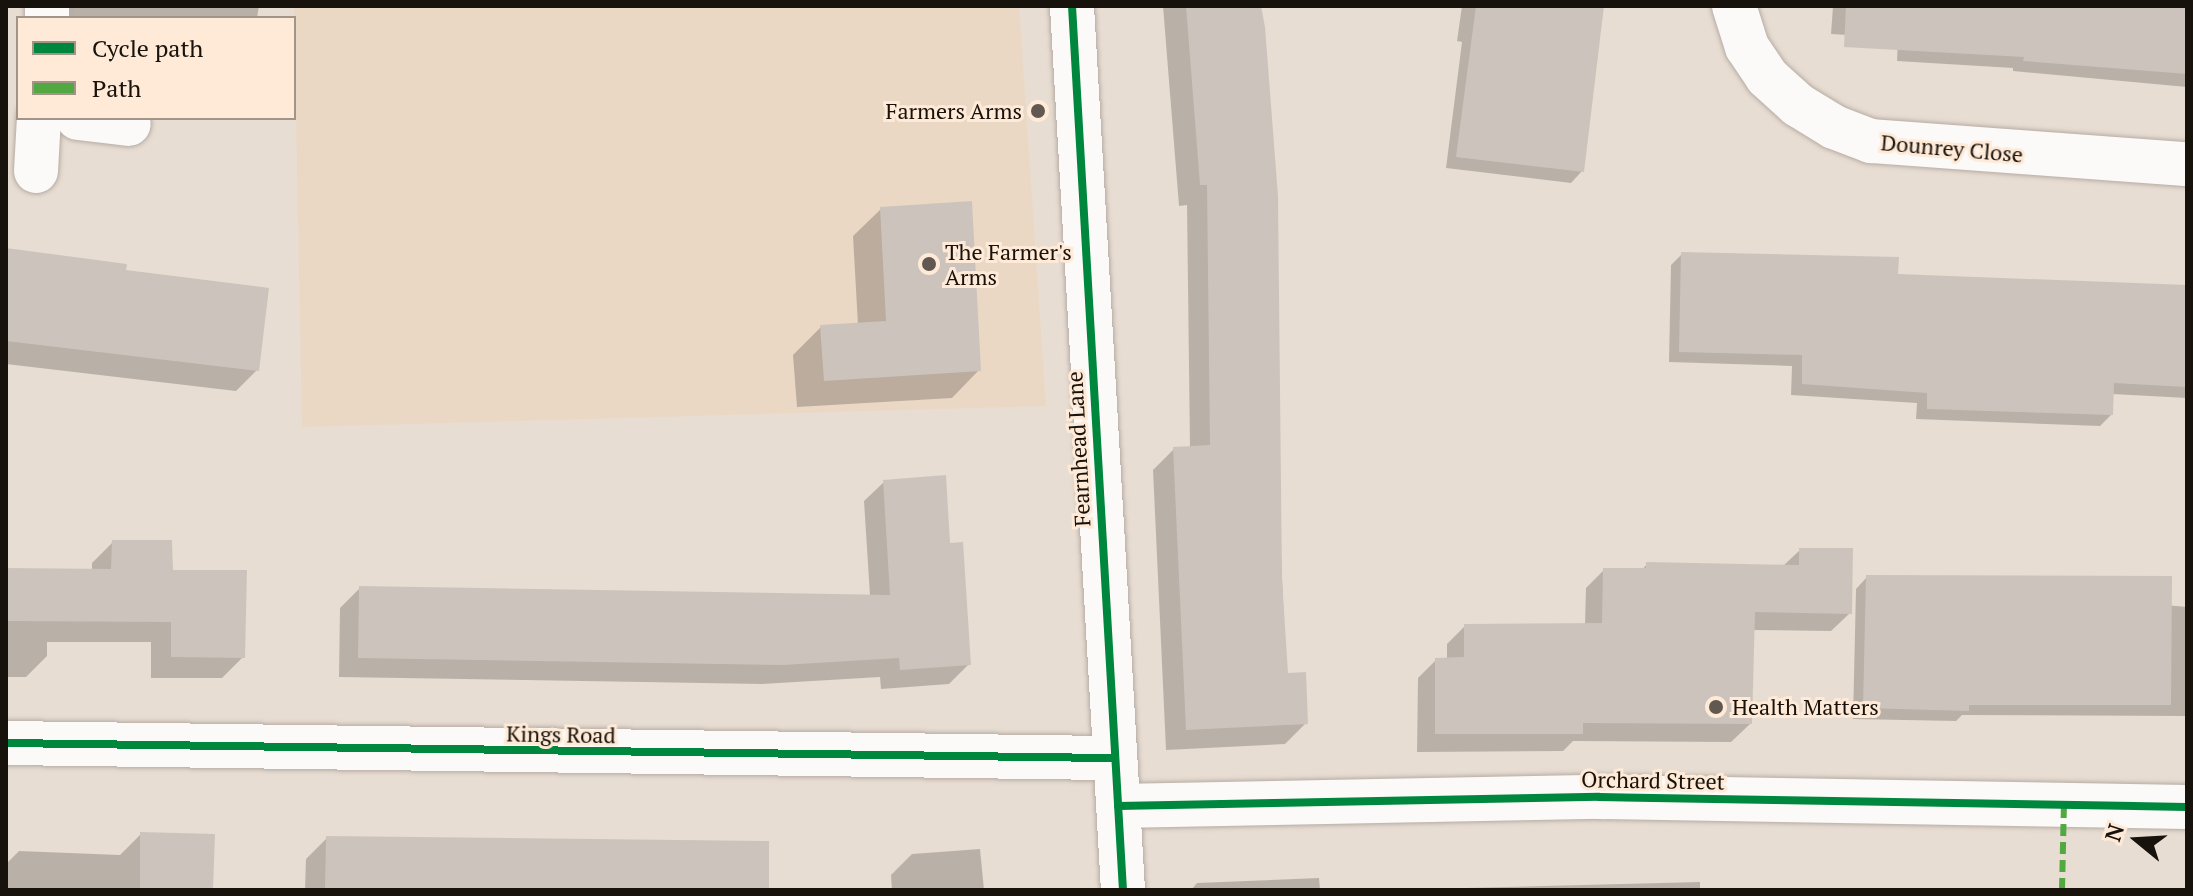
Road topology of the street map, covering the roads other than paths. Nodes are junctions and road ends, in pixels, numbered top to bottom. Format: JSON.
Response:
{"nodes":[{"id":1,"x":1072,"y":6,"type":"edge"},
{"id":2,"x":1734,"y":6,"type":"edge"},
{"id":3,"x":39,"y":120,"type":"edge"},
{"id":4,"x":95,"y":120,"type":"edge"},
{"id":5,"x":129,"y":124,"type":"dead end"},
{"id":6,"x":2187,"y":164,"type":"edge"},
{"id":7,"x":36,"y":171,"type":"dead end"},
{"id":8,"x":6,"y":743,"type":"edge"},
{"id":9,"x":1114,"y":758,"type":"junction"},
{"id":10,"x":1118,"y":806,"type":"junction"},
{"id":11,"x":2187,"y":807,"type":"edge"},
{"id":12,"x":1123,"y":890,"type":"edge"}],
"edges":[{"from":1,"to":9,"type":"street","name":"Fearnhead Lane"},
{"from":2,"to":6,"type":"street","name":"Dounrey Close"},
{"from":3,"to":7,"type":"street"},
{"from":4,"to":5,"type":"street"},
{"from":8,"to":9,"type":"street","name":"Kings Road"},
{"from":9,"to":10,"type":"street","name":"Fearnhead Lane"},
{"from":10,"to":11,"type":"street","name":"Orchard Street"},
{"from":10,"to":12,"type":"street","name":"Fearnhead Lane"}]}
